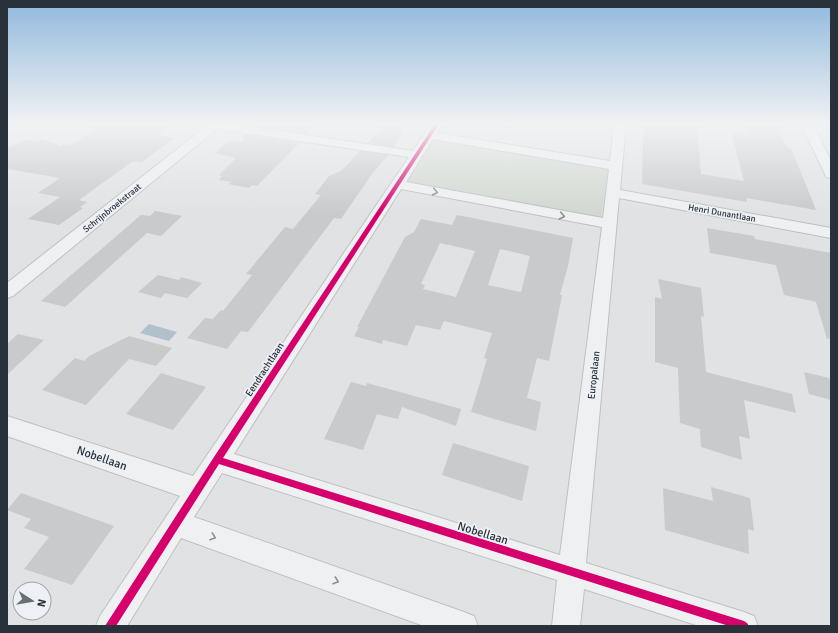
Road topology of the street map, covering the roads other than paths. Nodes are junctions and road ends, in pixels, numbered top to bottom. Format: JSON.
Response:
{"nodes":[{"id":1,"x":179,"y":154,"type":"edge"},
{"id":2,"x":407,"y":154,"type":"edge"},
{"id":3,"x":553,"y":154,"type":"edge"},
{"id":4,"x":617,"y":154,"type":"edge"},
{"id":5,"x":821,"y":154,"type":"edge"},
{"id":6,"x":416,"y":155,"type":"joint"},
{"id":7,"x":616,"y":166,"type":"junction"},
{"id":8,"x":831,"y":174,"type":"edge"},
{"id":9,"x":396,"y":184,"type":"junction"},
{"id":10,"x":613,"y":193,"type":"junction"},
{"id":11,"x":609,"y":224,"type":"junction"},
{"id":12,"x":831,"y":233,"type":"edge"},
{"id":13,"x":7,"y":292,"type":"edge"},
{"id":14,"x":7,"y":426,"type":"edge"},
{"id":15,"x":217,"y":460,"type":"junction"},
{"id":16,"x":198,"y":490,"type":"junction"},
{"id":17,"x":177,"y":524,"type":"junction"},
{"id":18,"x":573,"y":572,"type":"junction"},
{"id":19,"x":110,"y":626,"type":"edge"},
{"id":20,"x":464,"y":626,"type":"edge"},
{"id":21,"x":566,"y":626,"type":"edge"},
{"id":22,"x":744,"y":626,"type":"edge"}],
"edges":[{"from":1,"to":13,"type":"street","name":"Schrijnbroekstraat"},
{"from":2,"to":6,"type":"street"},
{"from":3,"to":7,"type":"street"},
{"from":4,"to":7,"type":"street","name":"Europalaan"},
{"from":5,"to":8,"type":"street"},
{"from":6,"to":9,"type":"street","name":"Eendrachtlaan"},
{"from":7,"to":10,"type":"street","name":"Europalaan"},
{"from":9,"to":11,"type":"street","one_way":true},
{"from":9,"to":15,"type":"street","name":"Eendrachtlaan"},
{"from":10,"to":11,"type":"street","name":"Europalaan"},
{"from":10,"to":12,"type":"street","name":"Henri Dunantlaan"},
{"from":11,"to":18,"type":"street","name":"Europalaan"},
{"from":14,"to":16,"type":"street","name":"Nobellaan"},
{"from":15,"to":16,"type":"street","name":"Eendrachtlaan"},
{"from":15,"to":18,"type":"street","name":"Nobellaan"},
{"from":16,"to":17,"type":"street","name":"Eendrachtlaan"},
{"from":17,"to":19,"type":"street","name":"Eendrachtlaan"},
{"from":17,"to":20,"type":"street","one_way":true},
{"from":18,"to":21,"type":"street","name":"Europalaan"},
{"from":18,"to":22,"type":"street","name":"Nobellaan"}]}
